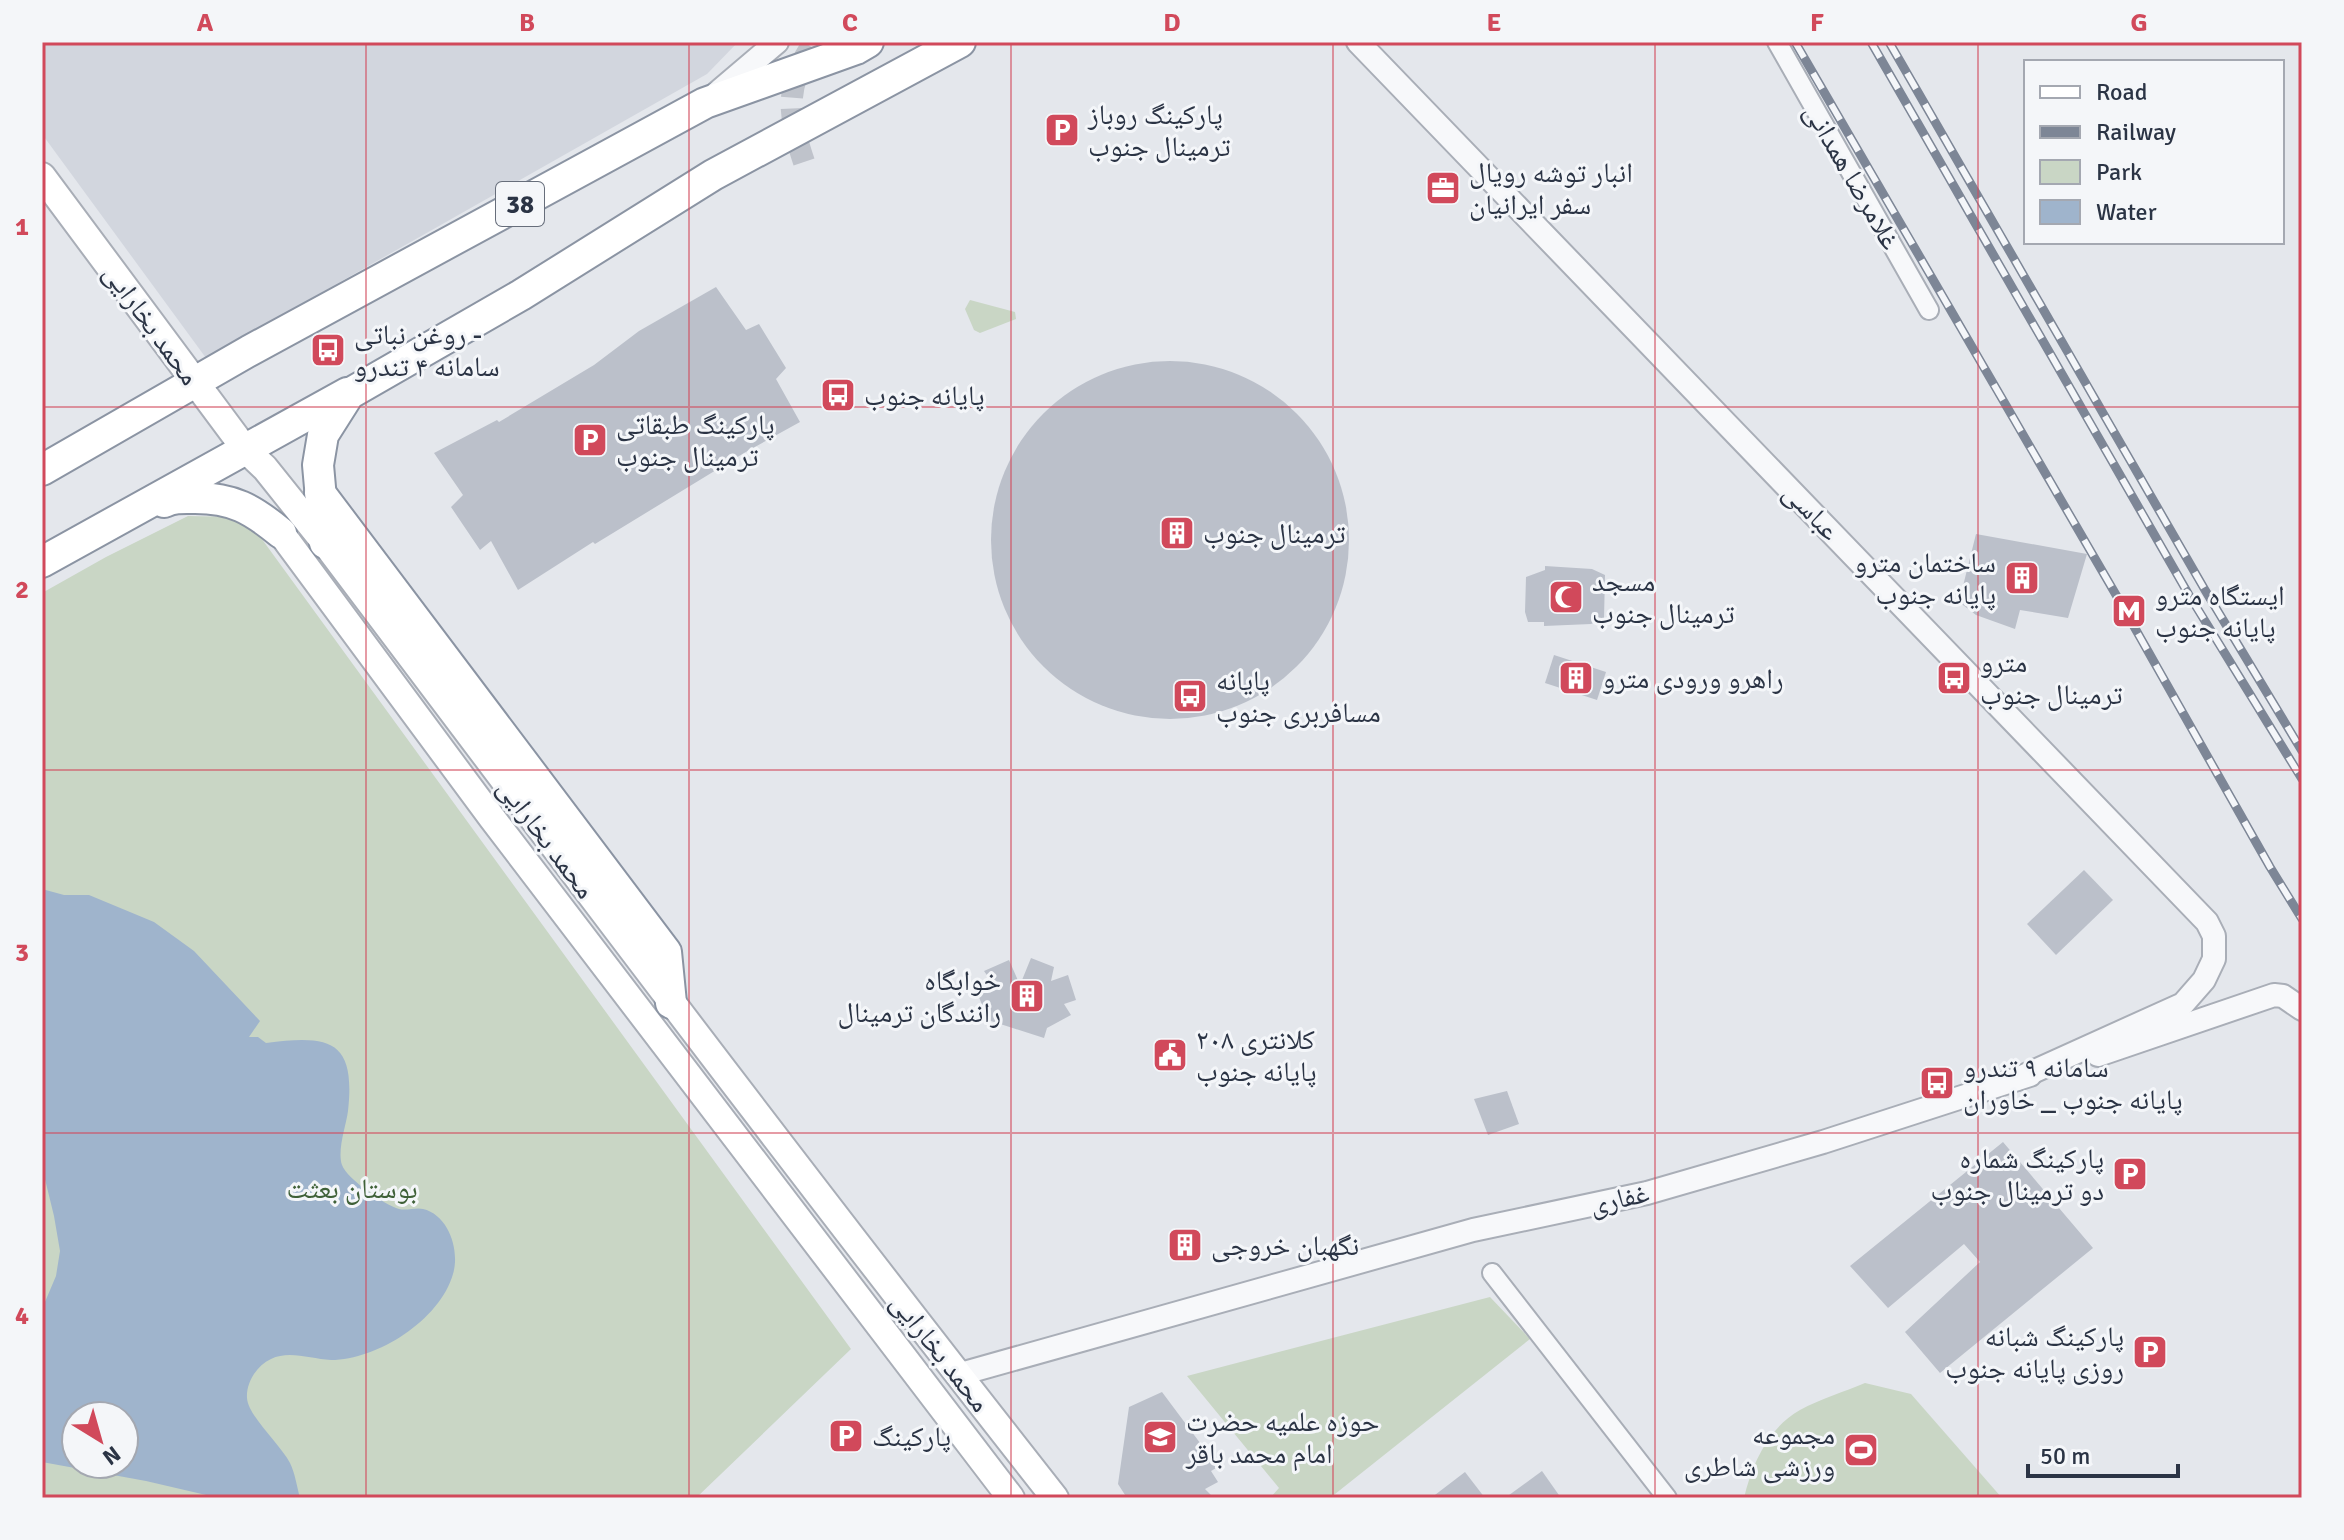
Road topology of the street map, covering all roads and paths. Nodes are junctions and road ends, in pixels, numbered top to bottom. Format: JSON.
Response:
{"nodes":[{"id":1,"x":777,"y":42,"type":"edge"},
{"id":2,"x":960,"y":42,"type":"edge"},
{"id":3,"x":1358,"y":42,"type":"edge"},
{"id":4,"x":1777,"y":42,"type":"edge"},
{"id":5,"x":862,"y":45,"type":"edge"},
{"id":6,"x":705,"y":103,"type":"junction"},
{"id":7,"x":42,"y":176,"type":"edge"},
{"id":8,"x":1929,"y":310,"type":"dead end"},
{"id":9,"x":436,"y":344,"type":"junction"},
{"id":10,"x":195,"y":383,"type":"junction"},
{"id":11,"x":245,"y":449,"type":"junction"},
{"id":12,"x":42,"y":470,"type":"edge"},
{"id":13,"x":318,"y":491,"type":"junction"},
{"id":14,"x":281,"y":533,"type":"joint"},
{"id":15,"x":75,"y":543,"type":"junction"},
{"id":16,"x":325,"y":543,"type":"junction"},
{"id":17,"x":42,"y":562,"type":"edge"},
{"id":18,"x":671,"y":1003,"type":"junction"},
{"id":19,"x":2302,"y":1009,"type":"edge"},
{"id":20,"x":2017,"y":1079,"type":"junction"},
{"id":21,"x":1492,"y":1273,"type":"dead end"},
{"id":22,"x":957,"y":1375,"type":"junction"},
{"id":23,"x":951,"y":1420,"type":"junction"},
{"id":24,"x":1011,"y":1498,"type":"edge"},
{"id":25,"x":1055,"y":1498,"type":"edge"},
{"id":26,"x":1667,"y":1498,"type":"edge"}],
"edges":[{"from":1,"to":6,"type":"street"},
{"from":2,"to":9,"type":"highway"},
{"from":3,"to":20,"type":"street","name":"عباسی"},
{"from":4,"to":8,"type":"street","name":"غلامرضا همدانی"},
{"from":5,"to":6,"type":"highway","number":"38"},
{"from":6,"to":10,"type":"highway","number":"38"},
{"from":7,"to":10,"type":"main road","name":"محمد بخارایی"},
{"from":9,"to":11,"type":"highway"},
{"from":9,"to":13,"type":"highway"},
{"from":10,"to":11,"type":"main road","name":"محمد بخارایی"},
{"from":10,"to":12,"type":"highway","number":"38"},
{"from":11,"to":15,"type":"highway"},
{"from":11,"to":16,"type":"main road","name":"محمد بخارایی"},
{"from":13,"to":16,"type":"highway"},
{"from":13,"to":18,"type":"highway"},
{"from":14,"to":15,"type":"highway"},
{"from":14,"to":23,"type":"main road","name":"محمد بخارایی"},
{"from":15,"to":17,"type":"highway"},
{"from":16,"to":18,"type":"main road","name":"محمد بخارایی"},
{"from":18,"to":22,"type":"main road","name":"محمد بخارایی"},
{"from":19,"to":20,"type":"street","name":"غفاری"},
{"from":20,"to":22,"type":"street","name":"غفاری"},
{"from":21,"to":26,"type":"street"},
{"from":22,"to":23,"type":"main road"},
{"from":22,"to":25,"type":"main road","name":"محمد بخارایی"},
{"from":23,"to":24,"type":"main road","name":"محمد بخارایی"}]}
